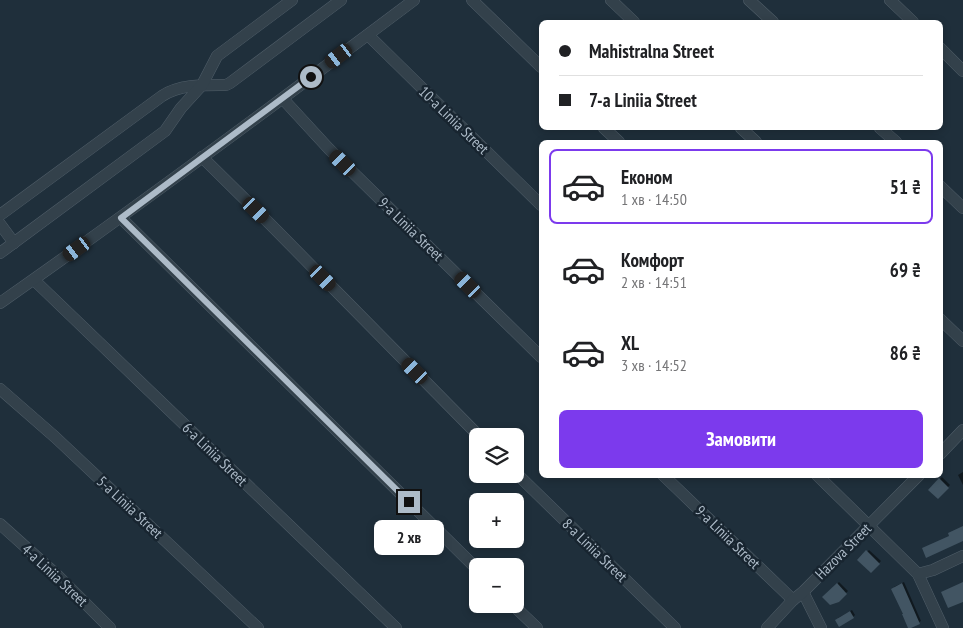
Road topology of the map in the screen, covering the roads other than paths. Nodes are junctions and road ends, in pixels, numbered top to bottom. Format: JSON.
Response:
{"nodes":[{"id":1,"x":292,"y":0,"type":"edge"},
{"id":2,"x":341,"y":0,"type":"edge"},
{"id":3,"x":414,"y":0,"type":"edge"},
{"id":4,"x":472,"y":0,"type":"edge"},
{"id":5,"x":611,"y":0,"type":"edge"},
{"id":6,"x":749,"y":0,"type":"edge"},
{"id":7,"x":890,"y":0,"type":"edge"},
{"id":8,"x":632,"y":20,"type":"edge"},
{"id":9,"x":770,"y":20,"type":"edge"},
{"id":10,"x":911,"y":20,"type":"edge"},
{"id":11,"x":368,"y":35,"type":"junction"},
{"id":12,"x":943,"y":51,"type":"edge"},
{"id":13,"x":539,"y":65,"type":"edge"},
{"id":14,"x":963,"y":71,"type":"edge"},
{"id":15,"x":202,"y":85,"type":"junction"},
{"id":16,"x":283,"y":99,"type":"junction"},
{"id":17,"x":606,"y":130,"type":"edge"},
{"id":18,"x":743,"y":130,"type":"edge"},
{"id":19,"x":882,"y":130,"type":"edge"},
{"id":20,"x":617,"y":140,"type":"edge"},
{"id":21,"x":754,"y":140,"type":"edge"},
{"id":22,"x":894,"y":140,"type":"edge"},
{"id":23,"x":202,"y":157,"type":"junction"},
{"id":24,"x":943,"y":189,"type":"edge"},
{"id":25,"x":539,"y":203,"type":"edge"},
{"id":26,"x":963,"y":208,"type":"edge"},
{"id":27,"x":0,"y":215,"type":"edge"},
{"id":28,"x":121,"y":218,"type":"junction"},
{"id":29,"x":0,"y":224,"type":"edge"},
{"id":30,"x":14,"y":242,"type":"junction"},
{"id":31,"x":0,"y":253,"type":"edge"},
{"id":32,"x":34,"y":280,"type":"junction"},
{"id":33,"x":0,"y":303,"type":"edge"},
{"id":34,"x":943,"y":322,"type":"edge"},
{"id":35,"x":963,"y":341,"type":"edge"},
{"id":36,"x":539,"y":355,"type":"edge"},
{"id":37,"x":0,"y":388,"type":"edge"},
{"id":38,"x":471,"y":428,"type":"edge"},
{"id":39,"x":962,"y":435,"type":"edge"},
{"id":40,"x":943,"y":451,"type":"edge"},
{"id":41,"x":666,"y":478,"type":"edge"},
{"id":42,"x":820,"y":478,"type":"edge"},
{"id":43,"x":916,"y":478,"type":"edge"},
{"id":44,"x":524,"y":481,"type":"edge"},
{"id":45,"x":0,"y":524,"type":"edge"},
{"id":46,"x":869,"y":525,"type":"junction"},
{"id":47,"x":963,"y":556,"type":"edge"},
{"id":48,"x":469,"y":561,"type":"edge"},
{"id":49,"x":918,"y":574,"type":"junction"},
{"id":50,"x":803,"y":592,"type":"junction"},
{"id":51,"x":793,"y":600,"type":"junction"},
{"id":52,"x":521,"y":613,"type":"edge"},
{"id":53,"x":110,"y":628,"type":"edge"},
{"id":54,"x":258,"y":628,"type":"edge"},
{"id":55,"x":396,"y":628,"type":"edge"},
{"id":56,"x":537,"y":628,"type":"edge"},
{"id":57,"x":676,"y":628,"type":"edge"},
{"id":58,"x":767,"y":628,"type":"edge"},
{"id":59,"x":821,"y":628,"type":"edge"},
{"id":60,"x":943,"y":628,"type":"edge"}],
"edges":[{"from":1,"to":15,"type":"street"},
{"from":2,"to":15,"type":"street"},
{"from":3,"to":11,"type":"street"},
{"from":4,"to":13,"type":"street"},
{"from":5,"to":8,"type":"street"},
{"from":6,"to":9,"type":"street"},
{"from":7,"to":10,"type":"street"},
{"from":11,"to":16,"type":"street"},
{"from":11,"to":25,"type":"street","name":"10-a Liniia Street"},
{"from":12,"to":14,"type":"street"},
{"from":15,"to":27,"type":"street"},
{"from":15,"to":30,"type":"street"},
{"from":16,"to":23,"type":"street"},
{"from":16,"to":36,"type":"street","name":"9-a Liniia Street"},
{"from":17,"to":20,"type":"street"},
{"from":18,"to":21,"type":"street"},
{"from":19,"to":22,"type":"street"},
{"from":23,"to":28,"type":"street"},
{"from":23,"to":38,"type":"street"},
{"from":24,"to":26,"type":"street"},
{"from":28,"to":32,"type":"street"},
{"from":28,"to":48,"type":"street"},
{"from":29,"to":30,"type":"street"},
{"from":30,"to":31,"type":"street"},
{"from":32,"to":33,"type":"street"},
{"from":32,"to":55,"type":"street","name":"6-a Liniia Street"},
{"from":34,"to":35,"type":"street"},
{"from":37,"to":54,"type":"street","name":"5-a Liniia Street"},
{"from":39,"to":40,"type":"street"},
{"from":41,"to":51,"type":"street","name":"9-a Liniia Street"},
{"from":42,"to":46,"type":"street"},
{"from":43,"to":46,"type":"street","name":"Hazova Street"},
{"from":44,"to":57,"type":"street","name":"8-a Liniia Street"},
{"from":45,"to":53,"type":"street","name":"4-a Liniia Street"},
{"from":46,"to":49,"type":"street"},
{"from":46,"to":50,"type":"street","name":"Hazova Street"},
{"from":47,"to":49,"type":"street"},
{"from":49,"to":60,"type":"street"},
{"from":50,"to":51,"type":"street","name":"Hazova Street"},
{"from":50,"to":59,"type":"street"},
{"from":51,"to":58,"type":"street","name":"Hazova Street"},
{"from":52,"to":56,"type":"street"}]}
